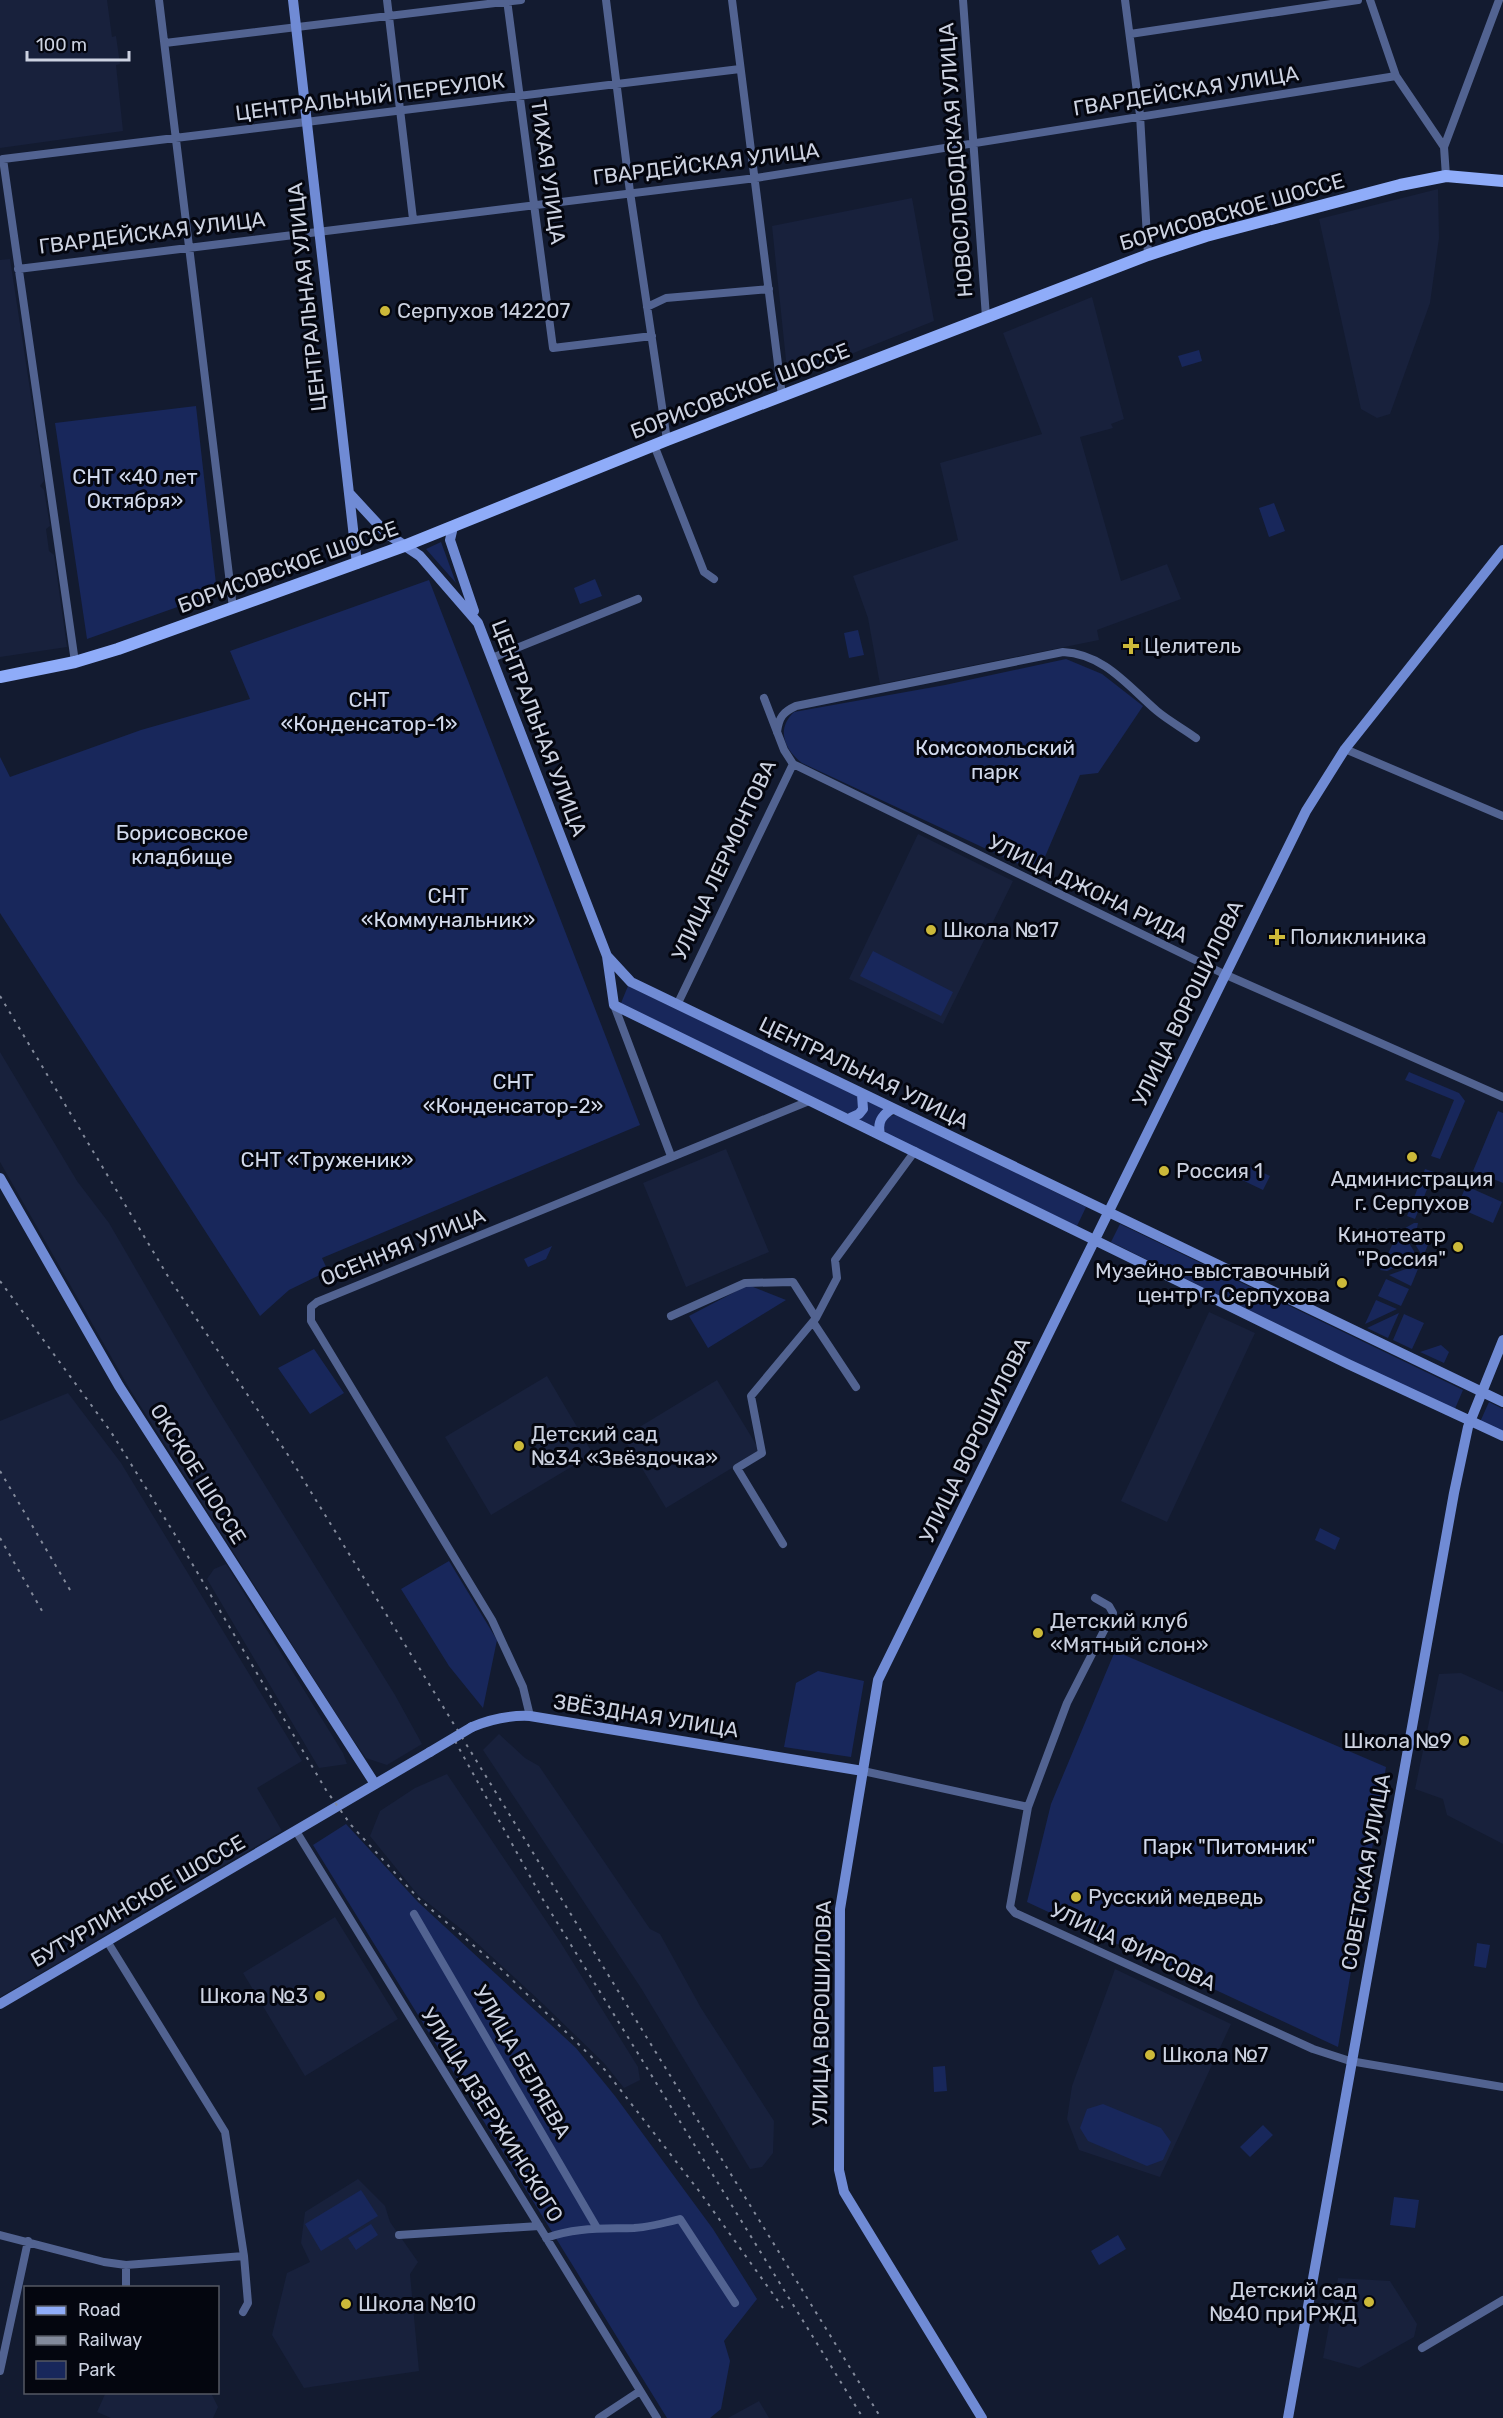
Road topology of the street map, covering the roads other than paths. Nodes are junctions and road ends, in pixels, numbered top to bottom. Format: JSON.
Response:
{"nodes":[{"id":1,"x":159,"y":0,"type":"edge"},
{"id":2,"x":293,"y":0,"type":"edge"},
{"id":3,"x":387,"y":0,"type":"edge"},
{"id":4,"x":521,"y":0,"type":"edge"},
{"id":5,"x":606,"y":0,"type":"edge"},
{"id":6,"x":732,"y":0,"type":"edge"},
{"id":7,"x":963,"y":0,"type":"edge"},
{"id":8,"x":1125,"y":0,"type":"edge"},
{"id":9,"x":1358,"y":0,"type":"edge"},
{"id":10,"x":1370,"y":0,"type":"edge"},
{"id":11,"x":1499,"y":0,"type":"edge"},
{"id":12,"x":507,"y":1,"type":"edge"},
{"id":13,"x":389,"y":15,"type":"junction"},
{"id":14,"x":297,"y":26,"type":"junction"},
{"id":15,"x":1130,"y":34,"type":"junction"},
{"id":16,"x":165,"y":42,"type":"junction"},
{"id":17,"x":740,"y":69,"type":"junction"},
{"id":18,"x":1396,"y":76,"type":"junction"},
{"id":19,"x":616,"y":84,"type":"junction"},
{"id":20,"x":520,"y":96,"type":"junction"},
{"id":21,"x":401,"y":112,"type":"junction"},
{"id":22,"x":1140,"y":116,"type":"junction"},
{"id":23,"x":306,"y":124,"type":"junction"},
{"id":24,"x":177,"y":139,"type":"junction"},
{"id":25,"x":972,"y":145,"type":"junction"},
{"id":26,"x":1444,"y":147,"type":"junction"},
{"id":27,"x":1446,"y":176,"type":"junction"},
{"id":28,"x":756,"y":178,"type":"junction"},
{"id":29,"x":1503,"y":182,"type":"edge"},
{"id":30,"x":630,"y":192,"type":"junction"},
{"id":31,"x":535,"y":204,"type":"junction"},
{"id":32,"x":413,"y":219,"type":"junction"},
{"id":33,"x":319,"y":230,"type":"junction"},
{"id":34,"x":191,"y":246,"type":"junction"},
{"id":35,"x":1148,"y":255,"type":"junction"},
{"id":36,"x":18,"y":269,"type":"junction"},
{"id":37,"x":769,"y":289,"type":"junction"},
{"id":38,"x":647,"y":307,"type":"junction"},
{"id":39,"x":986,"y":316,"type":"junction"},
{"id":40,"x":652,"y":336,"type":"junction"},
{"id":41,"x":782,"y":396,"type":"junction"},
{"id":42,"x":667,"y":440,"type":"junction"},
{"id":43,"x":654,"y":445,"type":"junction"},
{"id":44,"x":349,"y":493,"type":"junction"},
{"id":45,"x":453,"y":527,"type":"junction"},
{"id":46,"x":404,"y":546,"type":"junction"},
{"id":47,"x":1503,"y":550,"type":"edge"},
{"id":48,"x":357,"y":564,"type":"junction"},
{"id":49,"x":714,"y":579,"type":"dead end"},
{"id":50,"x":638,"y":599,"type":"dead end"},
{"id":51,"x":233,"y":608,"type":"junction"},
{"id":52,"x":478,"y":623,"type":"junction"},
{"id":53,"x":492,"y":658,"type":"junction"},
{"id":54,"x":75,"y":662,"type":"junction"},
{"id":55,"x":0,"y":677,"type":"edge"},
{"id":56,"x":764,"y":698,"type":"dead end"},
{"id":57,"x":777,"y":732,"type":"junction"},
{"id":58,"x":1196,"y":738,"type":"dead end"},
{"id":59,"x":1345,"y":749,"type":"junction"},
{"id":60,"x":793,"y":764,"type":"junction"},
{"id":61,"x":1503,"y":816,"type":"edge"},
{"id":62,"x":607,"y":956,"type":"junction"},
{"id":63,"x":1224,"y":974,"type":"junction"},
{"id":64,"x":631,"y":982,"type":"junction"},
{"id":65,"x":611,"y":993,"type":"junction"},
{"id":66,"x":678,"y":1003,"type":"junction"},
{"id":67,"x":614,"y":1005,"type":"junction"},
{"id":68,"x":862,"y":1095,"type":"junction"},
{"id":69,"x":1503,"y":1097,"type":"edge"},
{"id":70,"x":809,"y":1101,"type":"junction"},
{"id":71,"x":892,"y":1109,"type":"junction"},
{"id":72,"x":848,"y":1119,"type":"junction"},
{"id":73,"x":880,"y":1134,"type":"junction"},
{"id":74,"x":915,"y":1151,"type":"junction"},
{"id":75,"x":671,"y":1156,"type":"junction"},
{"id":76,"x":0,"y":1178,"type":"edge"},
{"id":77,"x":1106,"y":1213,"type":"junction"},
{"id":78,"x":1094,"y":1238,"type":"junction"},
{"id":79,"x":671,"y":1316,"type":"dead end"},
{"id":80,"x":814,"y":1320,"type":"junction"},
{"id":81,"x":1503,"y":1340,"type":"edge"},
{"id":82,"x":856,"y":1387,"type":"dead end"},
{"id":83,"x":1481,"y":1392,"type":"junction"},
{"id":84,"x":1503,"y":1402,"type":"edge"},
{"id":85,"x":1470,"y":1421,"type":"junction"},
{"id":86,"x":1503,"y":1437,"type":"edge"},
{"id":87,"x":783,"y":1544,"type":"dead end"},
{"id":88,"x":1095,"y":1598,"type":"dead end"},
{"id":89,"x":530,"y":1716,"type":"junction"},
{"id":90,"x":863,"y":1771,"type":"junction"},
{"id":91,"x":375,"y":1784,"type":"junction"},
{"id":92,"x":1028,"y":1807,"type":"junction"},
{"id":93,"x":296,"y":1831,"type":"junction"},
{"id":94,"x":414,"y":1914,"type":"dead end"},
{"id":95,"x":107,"y":1941,"type":"junction"},
{"id":96,"x":0,"y":2004,"type":"edge"},
{"id":97,"x":1350,"y":2061,"type":"junction"},
{"id":98,"x":1503,"y":2087,"type":"edge"},
{"id":99,"x":538,"y":2226,"type":"junction"},
{"id":100,"x":597,"y":2228,"type":"junction"},
{"id":101,"x":0,"y":2235,"type":"edge"},
{"id":102,"x":399,"y":2235,"type":"dead end"},
{"id":103,"x":546,"y":2238,"type":"junction"},
{"id":104,"x":28,"y":2241,"type":"junction"},
{"id":105,"x":244,"y":2256,"type":"junction"},
{"id":106,"x":126,"y":2265,"type":"junction"},
{"id":107,"x":126,"y":2286,"type":"edge"},
{"id":108,"x":1503,"y":2300,"type":"edge"},
{"id":109,"x":735,"y":2303,"type":"dead end"},
{"id":110,"x":243,"y":2312,"type":"dead end"},
{"id":111,"x":1422,"y":2348,"type":"dead end"},
{"id":112,"x":0,"y":2371,"type":"edge"},
{"id":113,"x":640,"y":2391,"type":"junction"},
{"id":114,"x":599,"y":2418,"type":"edge"},
{"id":115,"x":657,"y":2418,"type":"edge"},
{"id":116,"x":982,"y":2418,"type":"edge"},
{"id":117,"x":1288,"y":2418,"type":"edge"}],
"edges":[{"from":1,"to":16,"type":"street"},
{"from":2,"to":14,"type":"street","name":"ЦЕНТРАЛЬНАЯ УЛИЦА"},
{"from":3,"to":13,"type":"street"},
{"from":4,"to":12,"type":"street"},
{"from":5,"to":19,"type":"street"},
{"from":6,"to":17,"type":"street"},
{"from":7,"to":25,"type":"street","name":"НОВОСЛОБОДСКАЯ УЛИЦА"},
{"from":8,"to":15,"type":"street"},
{"from":9,"to":15,"type":"street"},
{"from":10,"to":18,"type":"street"},
{"from":11,"to":26,"type":"street"},
{"from":12,"to":13,"type":"street"},
{"from":12,"to":20,"type":"street","name":"ТИХАЯ УЛИЦА"},
{"from":13,"to":14,"type":"street"},
{"from":13,"to":21,"type":"street"},
{"from":14,"to":16,"type":"street"},
{"from":14,"to":23,"type":"street","name":"ЦЕНТРАЛЬНАЯ УЛИЦА"},
{"from":15,"to":22,"type":"street"},
{"from":16,"to":24,"type":"street"},
{"from":17,"to":19,"type":"street","name":"ЦЕНТРАЛЬНЫЙ ПЕРЕУЛОК"},
{"from":17,"to":28,"type":"street"},
{"from":18,"to":22,"type":"street","name":"ГВАРДЕЙСКАЯ УЛИЦА"},
{"from":18,"to":26,"type":"street"},
{"from":19,"to":20,"type":"street","name":"ЦЕНТРАЛЬНЫЙ ПЕРЕУЛОК"},
{"from":19,"to":30,"type":"street"},
{"from":20,"to":21,"type":"street","name":"ЦЕНТРАЛЬНЫЙ ПЕРЕУЛОК"},
{"from":20,"to":31,"type":"street","name":"ТИХАЯ УЛИЦА"},
{"from":21,"to":23,"type":"street","name":"ЦЕНТРАЛЬНЫЙ ПЕРЕУЛОК"},
{"from":21,"to":32,"type":"street"},
{"from":22,"to":25,"type":"street","name":"ГВАРДЕЙСКАЯ УЛИЦА"},
{"from":22,"to":35,"type":"street"},
{"from":23,"to":24,"type":"street","name":"ЦЕНТРАЛЬНЫЙ ПЕРЕУЛОК"},
{"from":23,"to":33,"type":"street","name":"ЦЕНТРАЛЬНАЯ УЛИЦА"},
{"from":24,"to":34,"type":"street"},
{"from":24,"to":36,"type":"street","name":"ЦЕНТРАЛЬНЫЙ ПЕРЕУЛОК"},
{"from":25,"to":28,"type":"street","name":"ГВАРДЕЙСКАЯ УЛИЦА"},
{"from":25,"to":39,"type":"street","name":"НОВОСЛОБОДСКАЯ УЛИЦА"},
{"from":26,"to":27,"type":"street"},
{"from":27,"to":29,"type":"main road","name":"БОРИСОВСКОЕ ШОССЕ"},
{"from":27,"to":35,"type":"main road","name":"БОРИСОВСКОЕ ШОССЕ"},
{"from":28,"to":30,"type":"street","name":"ГВАРДЕЙСКАЯ УЛИЦА"},
{"from":28,"to":37,"type":"street"},
{"from":30,"to":31,"type":"street","name":"ГВАРДЕЙСКАЯ УЛИЦА"},
{"from":30,"to":38,"type":"street"},
{"from":31,"to":32,"type":"street","name":"ГВАРДЕЙСКАЯ УЛИЦА"},
{"from":31,"to":40,"type":"street","name":"ТИХАЯ УЛИЦА"},
{"from":32,"to":33,"type":"street","name":"ГВАРДЕЙСКАЯ УЛИЦА"},
{"from":33,"to":34,"type":"street","name":"ГВАРДЕЙСКАЯ УЛИЦА"},
{"from":33,"to":44,"type":"street","name":"ЦЕНТРАЛЬНАЯ УЛИЦА"},
{"from":34,"to":36,"type":"street","name":"ГВАРДЕЙСКАЯ УЛИЦА"},
{"from":34,"to":51,"type":"street"},
{"from":35,"to":39,"type":"main road","name":"БОРИСОВСКОЕ ШОССЕ"},
{"from":36,"to":54,"type":"street"},
{"from":37,"to":38,"type":"street"},
{"from":37,"to":41,"type":"street"},
{"from":38,"to":40,"type":"street"},
{"from":39,"to":41,"type":"main road","name":"БОРИСОВСКОЕ ШОССЕ"},
{"from":40,"to":42,"type":"street"},
{"from":41,"to":42,"type":"main road","name":"БОРИСОВСКОЕ ШОССЕ"},
{"from":42,"to":43,"type":"main road","name":"БОРИСОВСКОЕ ШОССЕ"},
{"from":43,"to":45,"type":"main road","name":"БОРИСОВСКОЕ ШОССЕ"},
{"from":43,"to":49,"type":"street"},
{"from":44,"to":46,"type":"street","name":"ЦЕНТРАЛЬНАЯ УЛИЦА"},
{"from":44,"to":48,"type":"street"},
{"from":45,"to":46,"type":"main road","name":"БОРИСОВСКОЕ ШОССЕ"},
{"from":45,"to":52,"type":"street"},
{"from":46,"to":48,"type":"main road","name":"БОРИСОВСКОЕ ШОССЕ"},
{"from":46,"to":52,"type":"street","name":"ЦЕНТРАЛЬНАЯ УЛИЦА"},
{"from":47,"to":59,"type":"street","name":"УЛИЦА ВОРОШИЛОВА"},
{"from":48,"to":51,"type":"main road","name":"БОРИСОВСКОЕ ШОССЕ"},
{"from":50,"to":53,"type":"street"},
{"from":51,"to":54,"type":"main road","name":"БОРИСОВСКОЕ ШОССЕ"},
{"from":52,"to":53,"type":"street","name":"ЦЕНТРАЛЬНАЯ УЛИЦА"},
{"from":53,"to":62,"type":"street","name":"ЦЕНТРАЛЬНАЯ УЛИЦА"},
{"from":54,"to":55,"type":"main road","name":"БОРИСОВСКОЕ ШОССЕ"},
{"from":56,"to":57,"type":"street","name":"УЛИЦА ЛЕРМОНТОВА"},
{"from":57,"to":58,"type":"street"},
{"from":57,"to":60,"type":"street","name":"УЛИЦА ЛЕРМОНТОВА"},
{"from":59,"to":61,"type":"street"},
{"from":59,"to":63,"type":"street","name":"УЛИЦА ВОРОШИЛОВА"},
{"from":60,"to":63,"type":"street","name":"УЛИЦА ДЖОНА РИДА"},
{"from":60,"to":66,"type":"street","name":"УЛИЦА ЛЕРМОНТОВА"},
{"from":62,"to":64,"type":"street","name":"ЦЕНТРАЛЬНАЯ УЛИЦА"},
{"from":62,"to":65,"type":"street"},
{"from":63,"to":69,"type":"street","name":"УЛИЦА ДЖОНА РИДА"},
{"from":63,"to":77,"type":"street","name":"УЛИЦА ВОРОШИЛОВА"},
{"from":64,"to":65,"type":"street"},
{"from":64,"to":66,"type":"street","name":"ЦЕНТРАЛЬНАЯ УЛИЦА"},
{"from":65,"to":67,"type":"street"},
{"from":66,"to":68,"type":"street","name":"ЦЕНТРАЛЬНАЯ УЛИЦА"},
{"from":67,"to":70,"type":"street"},
{"from":67,"to":75,"type":"street"},
{"from":68,"to":71,"type":"street","name":"ЦЕНТРАЛЬНАЯ УЛИЦА"},
{"from":68,"to":72,"type":"street"},
{"from":70,"to":72,"type":"street"},
{"from":70,"to":75,"type":"street","name":"ОСЕННЯЯ УЛИЦА"},
{"from":71,"to":73,"type":"street"},
{"from":71,"to":77,"type":"street","name":"ЦЕНТРАЛЬНАЯ УЛИЦА"},
{"from":72,"to":73,"type":"street"},
{"from":73,"to":74,"type":"street"},
{"from":74,"to":78,"type":"street"},
{"from":74,"to":80,"type":"street"},
{"from":75,"to":89,"type":"street","name":"ОСЕННЯЯ УЛИЦА"},
{"from":76,"to":91,"type":"street","name":"ОКСКОЕ ШОССЕ"},
{"from":77,"to":78,"type":"street","name":"УЛИЦА ВОРОШИЛОВА"},
{"from":77,"to":83,"type":"street","name":"ЦЕНТРАЛЬНАЯ УЛИЦА"},
{"from":78,"to":85,"type":"street"},
{"from":78,"to":90,"type":"street","name":"УЛИЦА ВОРОШИЛОВА"},
{"from":79,"to":80,"type":"street"},
{"from":80,"to":82,"type":"street"},
{"from":80,"to":87,"type":"street"},
{"from":81,"to":83,"type":"street","name":"СОВЕТСКАЯ УЛИЦА"},
{"from":83,"to":84,"type":"street","name":"ЦЕНТРАЛЬНАЯ УЛИЦА"},
{"from":83,"to":85,"type":"street","name":"СОВЕТСКАЯ УЛИЦА"},
{"from":85,"to":86,"type":"street"},
{"from":85,"to":97,"type":"street","name":"СОВЕТСКАЯ УЛИЦА"},
{"from":88,"to":92,"type":"street","name":"УЛИЦА ФИРСОВА"},
{"from":89,"to":90,"type":"street","name":"ЗВЁЗДНАЯ УЛИЦА"},
{"from":89,"to":91,"type":"street","name":"ЗВЁЗДНАЯ УЛИЦА","bridge":true},
{"from":90,"to":92,"type":"street"},
{"from":90,"to":116,"type":"street","name":"УЛИЦА ВОРОШИЛОВА"},
{"from":91,"to":93,"type":"street"},
{"from":92,"to":97,"type":"street","name":"УЛИЦА ФИРСОВА"},
{"from":93,"to":95,"type":"street","name":"БУТУРЛИНСКОЕ ШОССЕ"},
{"from":93,"to":99,"type":"street","name":"УЛИЦА ДЗЕРЖИНСКОГО"},
{"from":94,"to":100,"type":"street","name":"УЛИЦА БЕЛЯЕВА"},
{"from":95,"to":96,"type":"street","name":"БУТУРЛИНСКОЕ ШОССЕ"},
{"from":95,"to":105,"type":"street"},
{"from":97,"to":98,"type":"street","name":"УЛИЦА ФИРСОВА"},
{"from":97,"to":117,"type":"street","name":"СОВЕТСКАЯ УЛИЦА"},
{"from":99,"to":102,"type":"street"},
{"from":99,"to":103,"type":"street","name":"УЛИЦА ДЗЕРЖИНСКОГО"},
{"from":100,"to":103,"type":"street"},
{"from":100,"to":109,"type":"street"},
{"from":101,"to":104,"type":"street"},
{"from":103,"to":113,"type":"street","name":"УЛИЦА ДЗЕРЖИНСКОГО"},
{"from":104,"to":106,"type":"street"},
{"from":104,"to":112,"type":"street"},
{"from":105,"to":106,"type":"street"},
{"from":105,"to":110,"type":"street"},
{"from":106,"to":107,"type":"street"},
{"from":108,"to":111,"type":"street"},
{"from":113,"to":114,"type":"street"},
{"from":113,"to":115,"type":"street","name":"УЛИЦА ДЗЕРЖИНСКОГО"}]}
